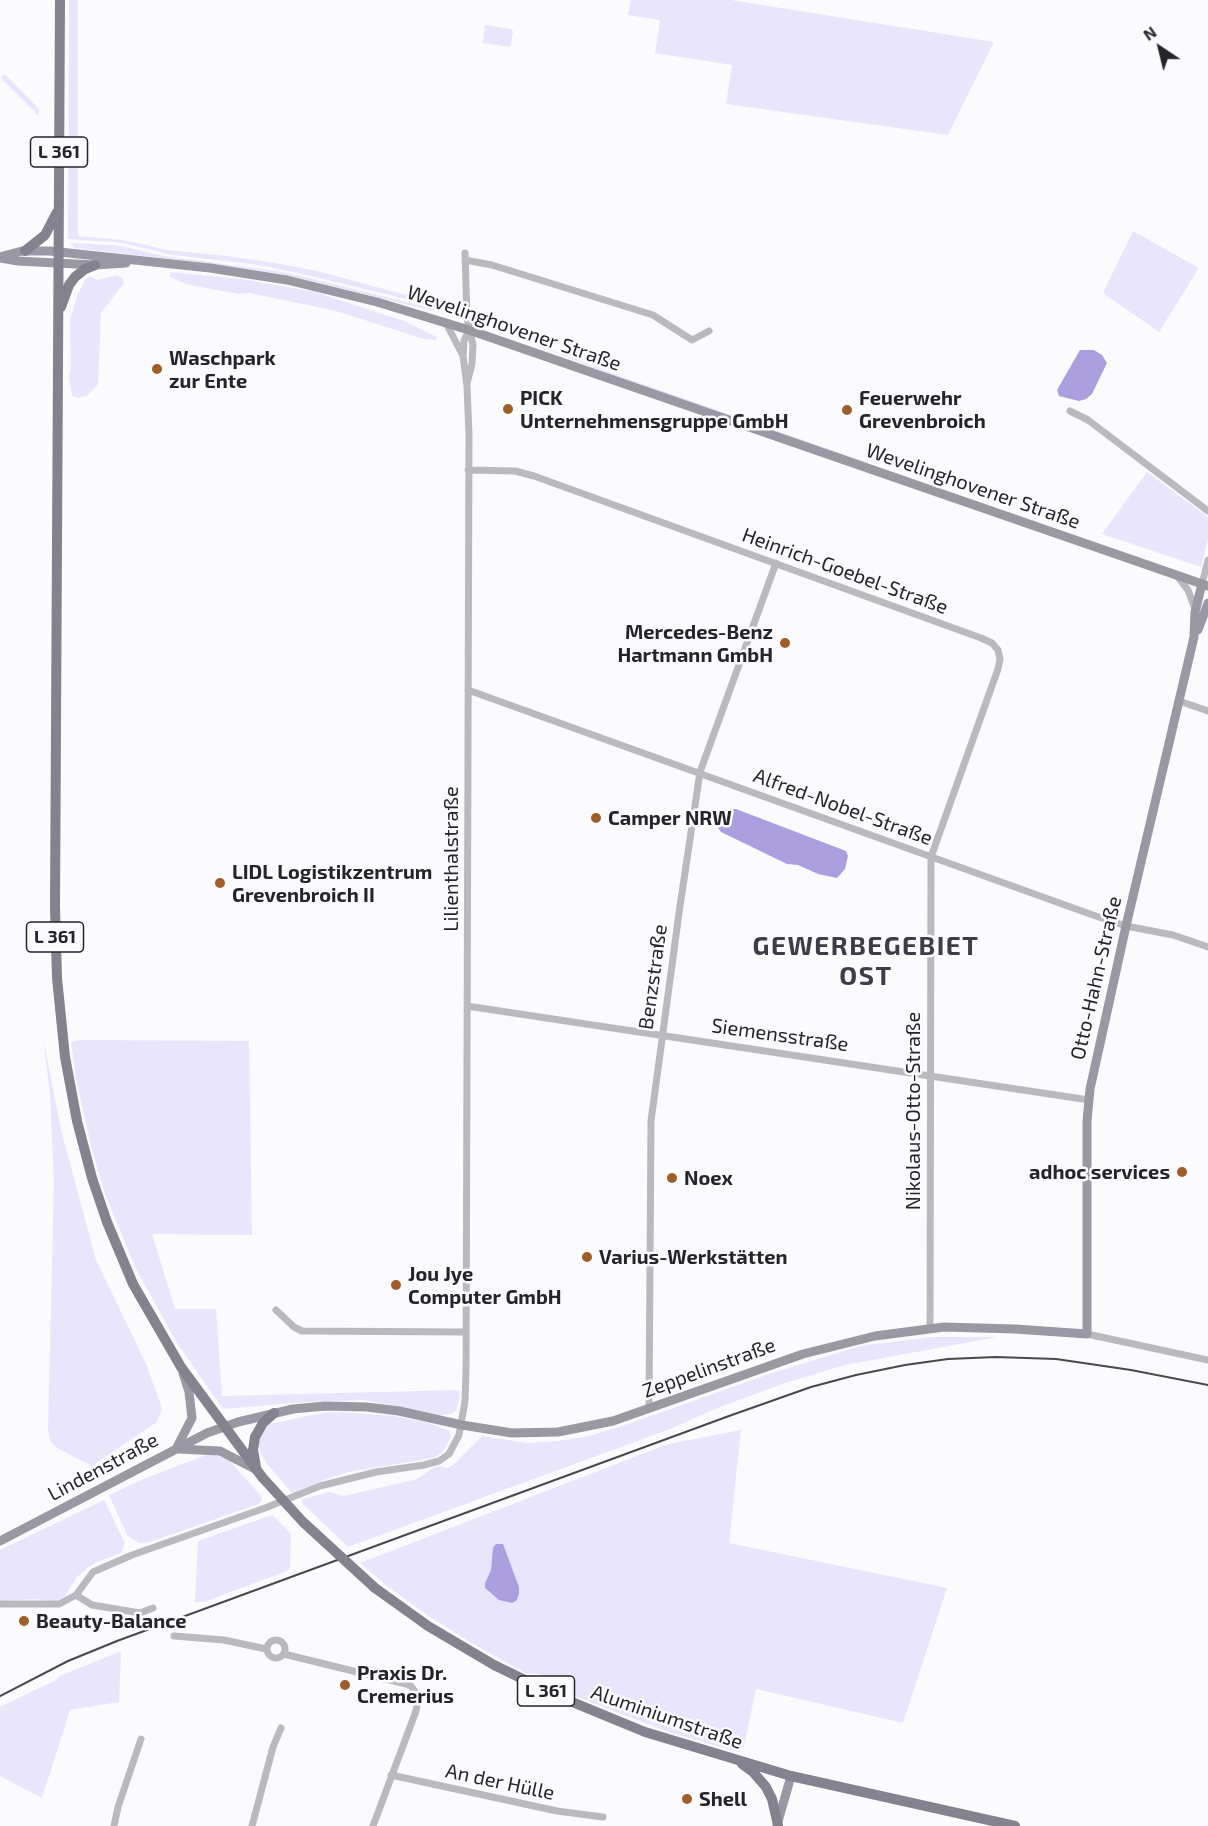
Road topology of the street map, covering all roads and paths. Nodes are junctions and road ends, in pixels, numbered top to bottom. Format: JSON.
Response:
{"nodes":[{"id":1,"x":60,"y":0,"type":"edge"},
{"id":2,"x":59,"y":209,"type":"junction"},
{"id":3,"x":25,"y":251,"type":"junction"},
{"id":4,"x":59,"y":251,"type":"junction"},
{"id":5,"x":0,"y":257,"type":"edge"},
{"id":6,"x":139,"y":262,"type":"junction"},
{"id":7,"x":58,"y":263,"type":"junction"},
{"id":8,"x":95,"y":265,"type":"junction"},
{"id":9,"x":58,"y":318,"type":"junction"},
{"id":10,"x":446,"y":323,"type":"junction"},
{"id":11,"x":469,"y":330,"type":"junction"},
{"id":12,"x":709,"y":331,"type":"dead end"},
{"id":13,"x":463,"y":356,"type":"junction"},
{"id":14,"x":467,"y":386,"type":"junction"},
{"id":15,"x":1070,"y":411,"type":"dead end"},
{"id":16,"x":468,"y":470,"type":"junction"},
{"id":17,"x":1208,"y":511,"type":"edge"},
{"id":18,"x":1208,"y":560,"type":"edge"},
{"id":19,"x":776,"y":563,"type":"junction"},
{"id":20,"x":1176,"y":575,"type":"junction"},
{"id":21,"x":1205,"y":585,"type":"edge"},
{"id":22,"x":1208,"y":603,"type":"edge"},
{"id":23,"x":1196,"y":612,"type":"junction"},
{"id":24,"x":1194,"y":637,"type":"junction"},
{"id":25,"x":468,"y":690,"type":"junction"},
{"id":26,"x":1179,"y":701,"type":"junction"},
{"id":27,"x":1208,"y":711,"type":"edge"},
{"id":28,"x":700,"y":772,"type":"junction"},
{"id":29,"x":931,"y":857,"type":"junction"},
{"id":30,"x":1126,"y":926,"type":"junction"},
{"id":31,"x":1208,"y":947,"type":"edge"},
{"id":32,"x":467,"y":1006,"type":"junction"},
{"id":33,"x":661,"y":1034,"type":"junction"},
{"id":34,"x":930,"y":1074,"type":"junction"},
{"id":35,"x":1089,"y":1100,"type":"junction"},
{"id":36,"x":276,"y":1310,"type":"dead end"},
{"id":37,"x":930,"y":1328,"type":"junction"},
{"id":38,"x":466,"y":1332,"type":"junction"},
{"id":39,"x":1088,"y":1334,"type":"junction"},
{"id":40,"x":1208,"y":1360,"type":"edge"},
{"id":41,"x":181,"y":1368,"type":"junction"},
{"id":42,"x":649,"y":1409,"type":"junction"},
{"id":43,"x":273,"y":1413,"type":"junction"},
{"id":44,"x":462,"y":1425,"type":"junction"},
{"id":45,"x":223,"y":1427,"type":"junction"},
{"id":46,"x":176,"y":1449,"type":"junction"},
{"id":47,"x":260,"y":1474,"type":"junction"},
{"id":48,"x":0,"y":1541,"type":"edge"},
{"id":49,"x":76,"y":1595,"type":"junction"},
{"id":50,"x":0,"y":1604,"type":"edge"},
{"id":51,"x":153,"y":1608,"type":"dead end"},
{"id":52,"x":174,"y":1636,"type":"dead end"},
{"id":53,"x":267,"y":1649,"type":"junction"},
{"id":54,"x":284,"y":1654,"type":"junction"},
{"id":55,"x":281,"y":1728,"type":"dead end"},
{"id":56,"x":141,"y":1739,"type":"dead end"},
{"id":57,"x":737,"y":1761,"type":"junction"},
{"id":58,"x":392,"y":1775,"type":"junction"},
{"id":59,"x":791,"y":1776,"type":"junction"},
{"id":60,"x":603,"y":1818,"type":"dead end"},
{"id":61,"x":114,"y":1826,"type":"edge"},
{"id":62,"x":252,"y":1826,"type":"edge"},
{"id":63,"x":373,"y":1826,"type":"edge"},
{"id":64,"x":777,"y":1826,"type":"edge"},
{"id":65,"x":1015,"y":1826,"type":"edge"}],
"edges":[{"from":1,"to":2,"type":"main road","number":"L 361"},
{"from":2,"to":3,"type":"main road","number":"L 361"},
{"from":2,"to":4,"type":"main road","number":"L 361"},
{"from":3,"to":4,"type":"street","name":"Wevelinghovener Straße"},
{"from":3,"to":5,"type":"street","name":"Wevelinghovener Straße"},
{"from":4,"to":6,"type":"street","name":"Wevelinghovener Straße"},
{"from":4,"to":7,"type":"main road","number":"L 361"},
{"from":5,"to":7,"type":"street","name":"Wevelinghovener Straße"},
{"from":6,"to":8,"type":"street","name":"Wevelinghovener Straße"},
{"from":6,"to":10,"type":"street","name":"Wevelinghovener Straße"},
{"from":7,"to":8,"type":"street","name":"Wevelinghovener Straße"},
{"from":7,"to":9,"type":"main road","number":"L 361"},
{"from":8,"to":9,"type":"main road","number":"L 361"},
{"from":9,"to":41,"type":"main road","number":"L 361"},
{"from":10,"to":11,"type":"street","name":"Wevelinghovener Straße"},
{"from":10,"to":13,"type":"street","name":"Lilienthalstraße"},
{"from":11,"to":12,"type":"street","name":"Lilienthalstraße"},
{"from":11,"to":13,"type":"street","name":"Lilienthalstraße"},
{"from":11,"to":14,"type":"street","name":"Lilienthalstraße"},
{"from":11,"to":20,"type":"street","name":"Wevelinghovener Straße"},
{"from":13,"to":14,"type":"street","name":"Lilienthalstraße"},
{"from":14,"to":16,"type":"street","name":"Lilienthalstraße"},
{"from":15,"to":17,"type":"street"},
{"from":16,"to":19,"type":"street","name":"Heinrich-Goebel-Straße"},
{"from":16,"to":25,"type":"street","name":"Lilienthalstraße"},
{"from":18,"to":21,"type":"street"},
{"from":19,"to":28,"type":"street","name":"Benzstraße"},
{"from":19,"to":29,"type":"street","name":"Heinrich-Goebel-Straße"},
{"from":20,"to":21,"type":"street","name":"Wevelinghovener Straße"},
{"from":20,"to":23,"type":"street","name":"Otto-Hahn-Straße"},
{"from":21,"to":23,"type":"street","name":"Otto-Hahn-Straße"},
{"from":22,"to":24,"type":"street","name":"Otto-Hahn-Straße"},
{"from":23,"to":24,"type":"street","name":"Otto-Hahn-Straße"},
{"from":24,"to":26,"type":"street","name":"Otto-Hahn-Straße"},
{"from":25,"to":28,"type":"street","name":"Alfred-Nobel-Straße"},
{"from":25,"to":32,"type":"street","name":"Lilienthalstraße"},
{"from":26,"to":27,"type":"street"},
{"from":26,"to":30,"type":"street","name":"Otto-Hahn-Straße"},
{"from":28,"to":29,"type":"street","name":"Alfred-Nobel-Straße"},
{"from":28,"to":33,"type":"street","name":"Benzstraße"},
{"from":29,"to":30,"type":"street","name":"Alfred-Nobel-Straße"},
{"from":29,"to":34,"type":"street","name":"Nikolaus-Otto-Straße"},
{"from":30,"to":31,"type":"street","name":"Alfred-Nobel-Straße"},
{"from":30,"to":35,"type":"street","name":"Otto-Hahn-Straße"},
{"from":32,"to":33,"type":"street","name":"Siemensstraße"},
{"from":32,"to":38,"type":"street","name":"Lilienthalstraße"},
{"from":33,"to":34,"type":"street","name":"Siemensstraße"},
{"from":33,"to":42,"type":"street","name":"Benzstraße"},
{"from":34,"to":35,"type":"street","name":"Siemensstraße"},
{"from":34,"to":37,"type":"street","name":"Nikolaus-Otto-Straße"},
{"from":35,"to":39,"type":"street","name":"Otto-Hahn-Straße"},
{"from":36,"to":38,"type":"street"},
{"from":37,"to":39,"type":"street","name":"Zeppelinstraße"},
{"from":37,"to":42,"type":"street","name":"Zeppelinstraße"},
{"from":38,"to":44,"type":"street","name":"Lilienthalstraße"},
{"from":39,"to":40,"type":"street","name":"Zeppelinstraße"},
{"from":41,"to":45,"type":"main road","number":"L 361"},
{"from":41,"to":46,"type":"street"},
{"from":42,"to":44,"type":"street","name":"Zeppelinstraße"},
{"from":43,"to":44,"type":"street","name":"Zeppelinstraße"},
{"from":43,"to":45,"type":"street","name":"Zeppelinstraße"},
{"from":43,"to":47,"type":"main road"},
{"from":44,"to":49,"type":"street","name":"Lilienthalstraße"},
{"from":45,"to":46,"type":"street","name":"Lindenstraße"},
{"from":45,"to":47,"type":"main road","name":"Aluminiumstraße","number":"L 361"},
{"from":46,"to":47,"type":"street"},
{"from":46,"to":48,"type":"street","name":"Lindenstraße"},
{"from":47,"to":57,"type":"main road","name":"Aluminiumstraße","number":"L 361","bridge":true},
{"from":49,"to":50,"type":"street"},
{"from":49,"to":51,"type":"street"},
{"from":52,"to":53,"type":"street"},
{"from":53,"to":54,"type":"street"},
{"from":53,"to":54,"type":"street"},
{"from":54,"to":58,"type":"street"},
{"from":55,"to":62,"type":"street"},
{"from":56,"to":61,"type":"street"},
{"from":57,"to":59,"type":"main road","name":"Aluminiumstraße","number":"L 361"},
{"from":57,"to":64,"type":"main road"},
{"from":58,"to":60,"type":"street","name":"An der Hülle"},
{"from":58,"to":63,"type":"street"},
{"from":59,"to":64,"type":"street"},
{"from":59,"to":65,"type":"main road","name":"Aluminiumstraße","number":"L 361"}]}
